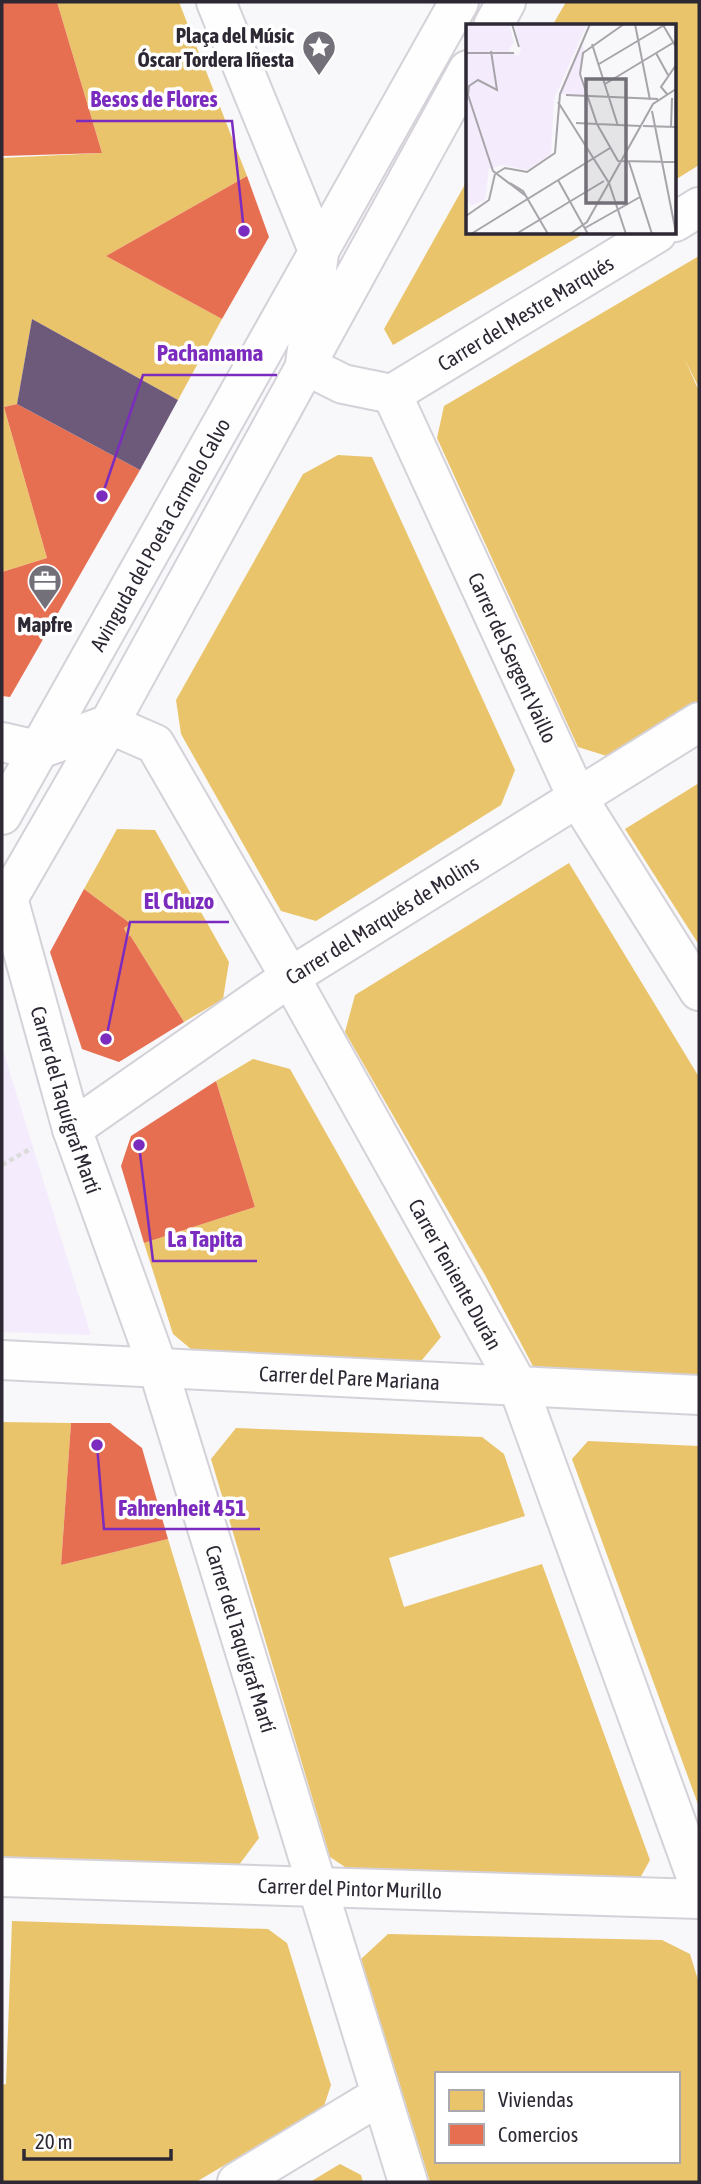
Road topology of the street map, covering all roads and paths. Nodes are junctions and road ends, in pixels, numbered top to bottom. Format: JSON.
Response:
{"nodes":[{"id":1,"x":216,"y":2,"type":"edge"},
{"id":2,"x":459,"y":2,"type":"edge"},
{"id":3,"x":506,"y":2,"type":"edge"},
{"id":4,"x":494,"y":24,"type":"edge"},
{"id":5,"x":466,"y":74,"type":"edge"},
{"id":6,"x":699,"y":207,"type":"edge"},
{"id":7,"x":676,"y":221,"type":"edge"},
{"id":8,"x":655,"y":234,"type":"edge"},
{"id":9,"x":319,"y":253,"type":"junction"},
{"id":10,"x":305,"y":365,"type":"junction"},
{"id":11,"x":392,"y":394,"type":"junction"},
{"id":12,"x":699,"y":722,"type":"edge"},
{"id":13,"x":109,"y":724,"type":"junction"},
{"id":14,"x":20,"y":746,"type":"edge"},
{"id":15,"x":577,"y":797,"type":"junction"},
{"id":16,"x":2,"y":815,"type":"edge"},
{"id":17,"x":5,"y":903,"type":"edge"},
{"id":18,"x":290,"y":977,"type":"junction"},
{"id":19,"x":699,"y":991,"type":"edge"},
{"id":20,"x":72,"y":1129,"type":"junction"},
{"id":21,"x":2,"y":1360,"type":"edge"},
{"id":22,"x":157,"y":1365,"type":"junction"},
{"id":23,"x":518,"y":1386,"type":"junction"},
{"id":24,"x":699,"y":1395,"type":"edge"},
{"id":25,"x":2,"y":1877,"type":"edge"},
{"id":26,"x":699,"y":1885,"type":"edge"},
{"id":27,"x":317,"y":1886,"type":"junction"},
{"id":28,"x":699,"y":1899,"type":"edge"},
{"id":29,"x":381,"y":2095,"type":"junction"},
{"id":30,"x":237,"y":2182,"type":"edge"},
{"id":31,"x":408,"y":2182,"type":"edge"}],
"edges":[{"from":1,"to":9,"type":"street"},
{"from":2,"to":9,"type":"street"},
{"from":3,"to":4,"type":"street"},
{"from":5,"to":10,"type":"street"},
{"from":6,"to":7,"type":"street"},
{"from":8,"to":11,"type":"street","name":"Carrer del Mestre Marqués"},
{"from":9,"to":10,"type":"street"},
{"from":9,"to":14,"type":"street","name":"Avinguda del Poeta Carmelo Calvo"},
{"from":10,"to":11,"type":"street"},
{"from":10,"to":13,"type":"street"},
{"from":11,"to":15,"type":"street","name":"Carrer del Sergent Vaillo"},
{"from":12,"to":15,"type":"street","name":"Carrer del Marqués de Molins"},
{"from":13,"to":14,"type":"street"},
{"from":13,"to":17,"type":"street"},
{"from":13,"to":18,"type":"street","name":"Carrer Teniente Durán"},
{"from":14,"to":16,"type":"street","name":"Avinguda del Poeta Carmelo Calvo"},
{"from":15,"to":18,"type":"street","name":"Carrer del Marqués de Molins"},
{"from":15,"to":19,"type":"street","name":"Carrer del Sergent Vaillo"},
{"from":17,"to":20,"type":"street","name":"Carrer del Taquígraf Martí"},
{"from":18,"to":20,"type":"street","name":"Carrer del Marqués de Molins"},
{"from":18,"to":23,"type":"street","name":"Carrer Teniente Durán"},
{"from":20,"to":22,"type":"street","name":"Carrer del Taquígraf Martí"},
{"from":21,"to":22,"type":"street","name":"Carrer del Pare Mariana"},
{"from":22,"to":23,"type":"street","name":"Carrer del Pare Mariana"},
{"from":22,"to":27,"type":"street","name":"Carrer del Taquígraf Martí"},
{"from":23,"to":24,"type":"street","name":"Carrer del Pare Mariana"},
{"from":23,"to":26,"type":"street","name":"Carrer Teniente Durán"},
{"from":25,"to":27,"type":"street","name":"Carrer del Pintor Murillo"},
{"from":27,"to":28,"type":"street","name":"Carrer del Pintor Murillo"},
{"from":27,"to":29,"type":"street","name":"Carrer del Taquígraf Martí"},
{"from":29,"to":30,"type":"street"},
{"from":29,"to":31,"type":"street","name":"Carrer del Taquígraf Martí"}]}
